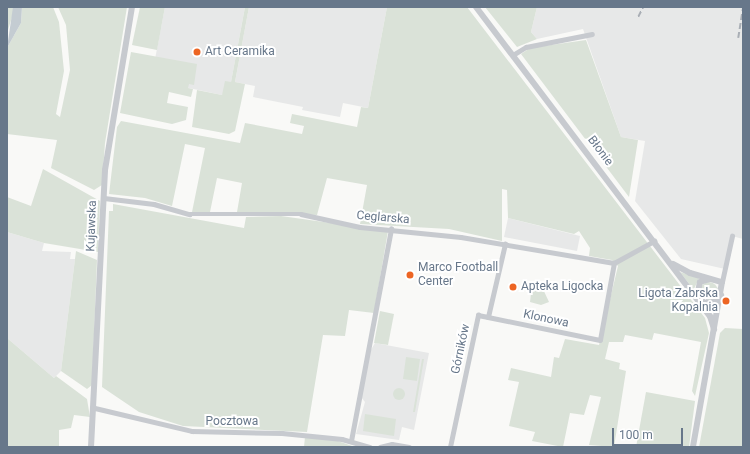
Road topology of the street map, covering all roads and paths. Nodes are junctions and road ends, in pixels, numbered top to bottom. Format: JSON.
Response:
{"nodes":[{"id":1,"x":132,"y":7,"type":"edge"},
{"id":2,"x":476,"y":7,"type":"edge"},
{"id":3,"x":592,"y":34,"type":"dead end"},
{"id":4,"x":513,"y":55,"type":"junction"},
{"id":5,"x":104,"y":198,"type":"junction"},
{"id":6,"x":391,"y":229,"type":"junction"},
{"id":7,"x":732,"y":236,"type":"dead end"},
{"id":8,"x":654,"y":241,"type":"junction"},
{"id":9,"x":505,"y":244,"type":"junction"},
{"id":10,"x":669,"y":260,"type":"junction"},
{"id":11,"x":614,"y":263,"type":"junction"},
{"id":12,"x":710,"y":279,"type":"junction"},
{"id":13,"x":722,"y":282,"type":"junction"},
{"id":14,"x":721,"y":295,"type":"junction"},
{"id":15,"x":698,"y":300,"type":"junction"},
{"id":16,"x":488,"y":317,"type":"junction"},
{"id":17,"x":714,"y":329,"type":"junction"},
{"id":18,"x":95,"y":408,"type":"junction"},
{"id":19,"x":351,"y":441,"type":"junction"},
{"id":20,"x":91,"y":447,"type":"edge"},
{"id":21,"x":370,"y":447,"type":"edge"},
{"id":22,"x":380,"y":447,"type":"edge"},
{"id":23,"x":409,"y":447,"type":"edge"},
{"id":24,"x":450,"y":447,"type":"edge"},
{"id":25,"x":693,"y":447,"type":"edge"}],
"edges":[{"from":1,"to":5,"type":"street","name":"Kujawska"},
{"from":2,"to":4,"type":"street","name":"Błonie"},
{"from":3,"to":4,"type":"street"},
{"from":4,"to":8,"type":"street","name":"Błonie"},
{"from":5,"to":6,"type":"street","name":"Ceglarska"},
{"from":5,"to":18,"type":"street","name":"Kujawska"},
{"from":6,"to":9,"type":"street","name":"Ceglarska"},
{"from":6,"to":19,"type":"street"},
{"from":7,"to":13,"type":"street"},
{"from":8,"to":10,"type":"street","name":"Błonie"},
{"from":8,"to":11,"type":"street"},
{"from":9,"to":11,"type":"street","name":"Ceglarska"},
{"from":9,"to":16,"type":"street","name":"Górników"},
{"from":10,"to":12,"type":"street","name":"Błonie"},
{"from":10,"to":15,"type":"street","name":"Błonie"},
{"from":11,"to":16,"type":"street","name":"Klonowa"},
{"from":12,"to":13,"type":"street","name":"Błonie"},
{"from":12,"to":15,"type":"street"},
{"from":13,"to":14,"type":"street"},
{"from":14,"to":15,"type":"street"},
{"from":14,"to":17,"type":"street"},
{"from":15,"to":17,"type":"street","name":"Błonie"},
{"from":16,"to":24,"type":"street","name":"Górników"},
{"from":17,"to":25,"type":"street"},
{"from":18,"to":19,"type":"street","name":"Pocztowa"},
{"from":18,"to":20,"type":"street","name":"Kujawska"},
{"from":19,"to":21,"type":"street","name":"Pocztowa"},
{"from":22,"to":23,"type":"street"}]}
